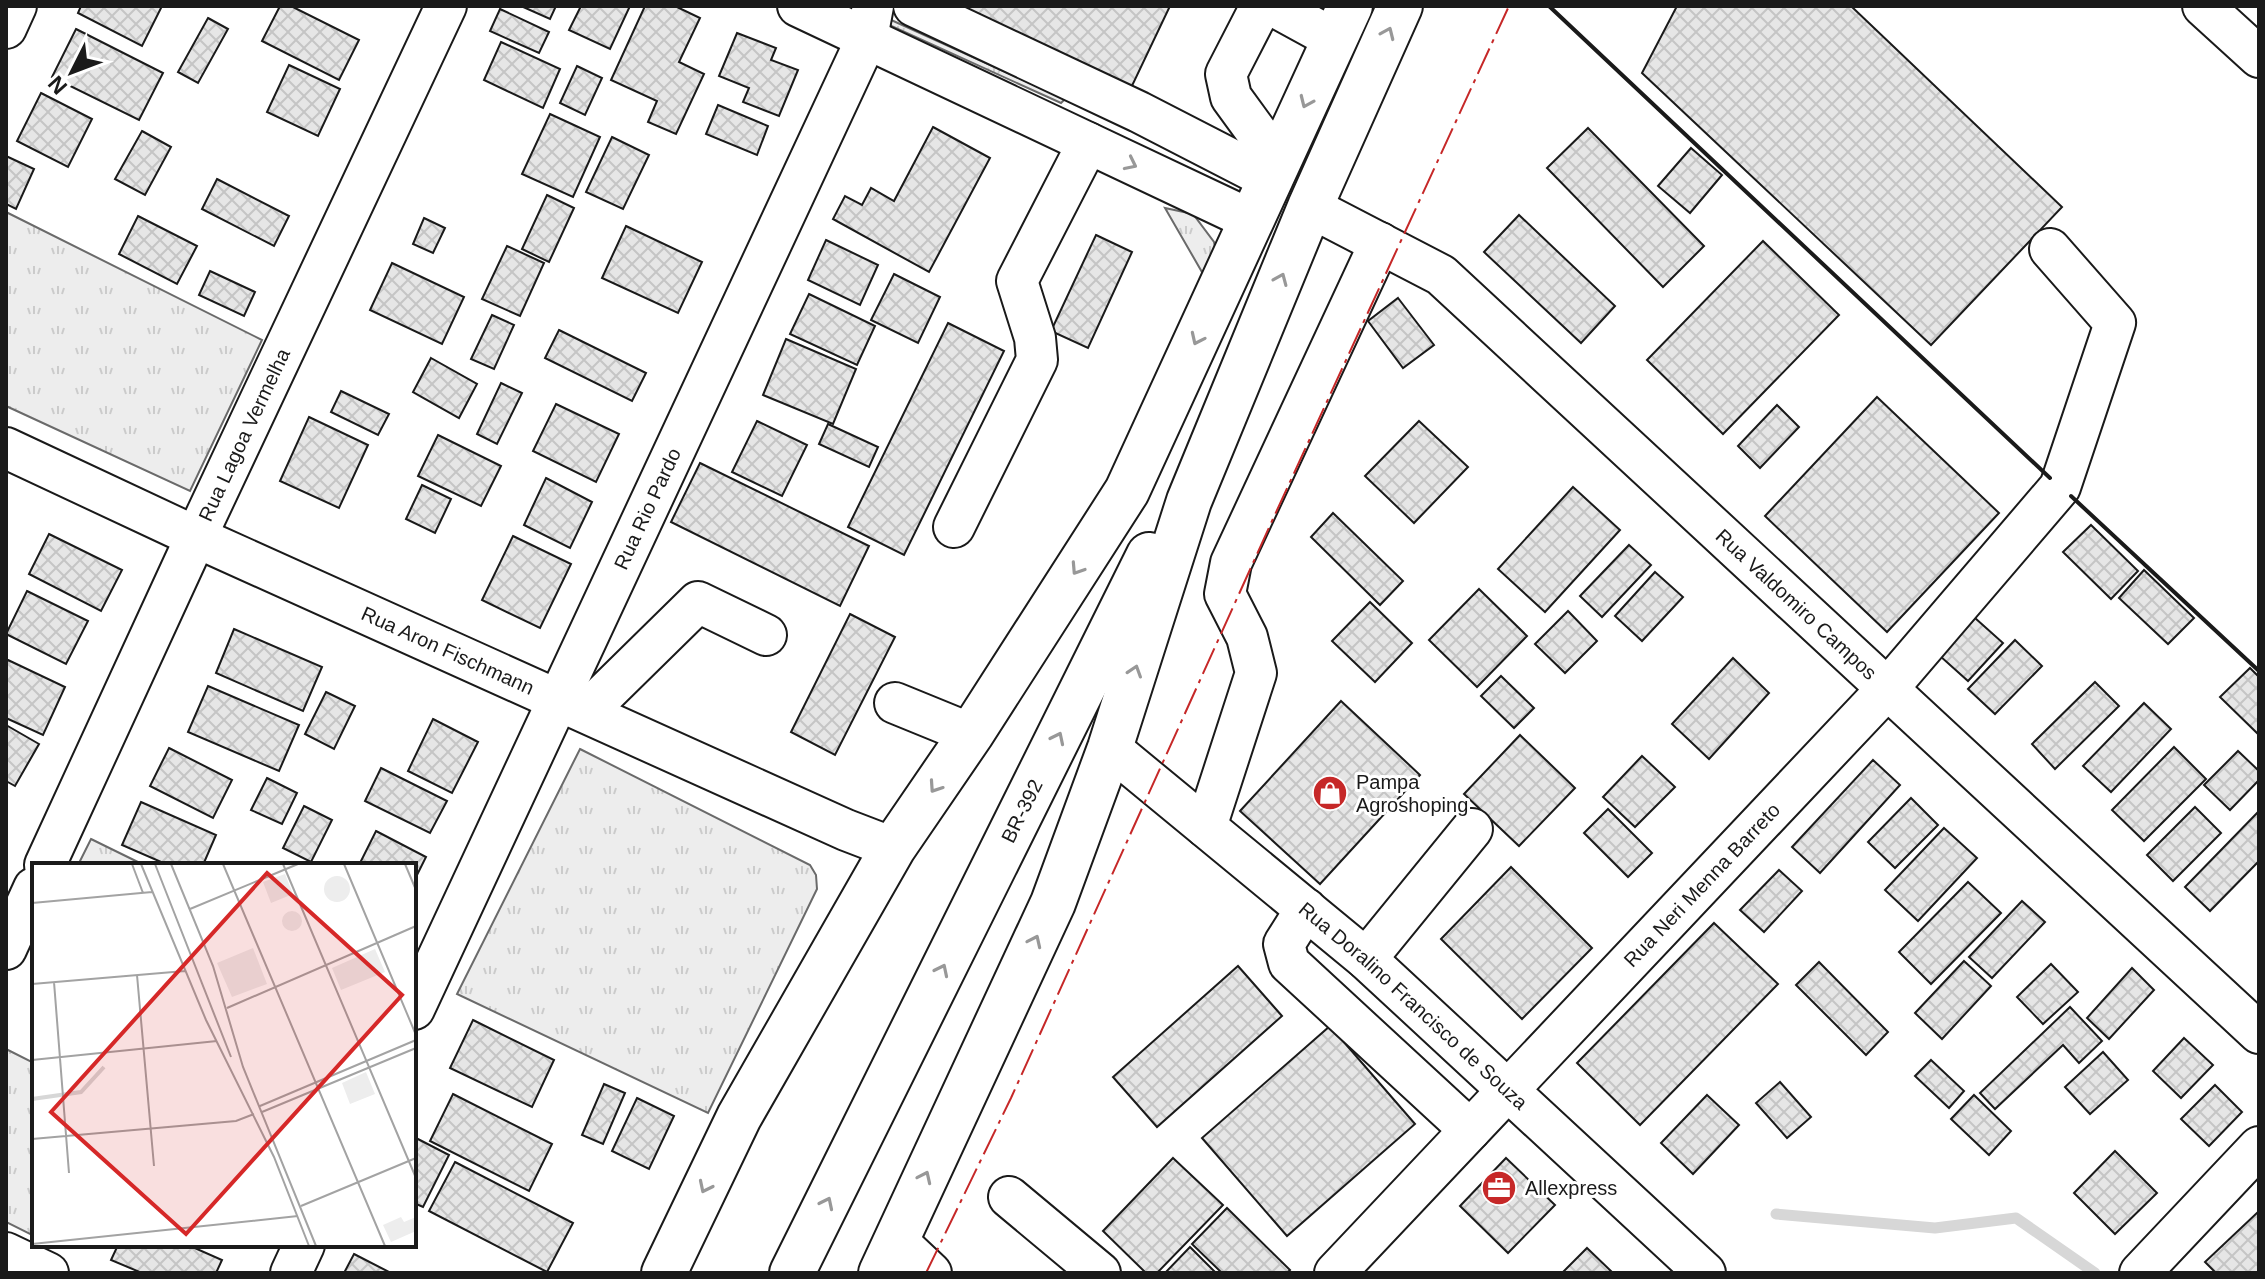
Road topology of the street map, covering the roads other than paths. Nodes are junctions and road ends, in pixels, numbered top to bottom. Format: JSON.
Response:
{"nodes":[{"id":1,"x":16,"y":6,"type":"edge"},
{"id":2,"x":446,"y":6,"type":"edge"},
{"id":3,"x":798,"y":6,"type":"edge"},
{"id":4,"x":914,"y":6,"type":"edge"},
{"id":5,"x":1261,"y":6,"type":"edge"},
{"id":6,"x":1274,"y":6,"type":"edge"},
{"id":7,"x":1400,"y":6,"type":"edge"},
{"id":8,"x":2203,"y":6,"type":"edge"},
{"id":9,"x":870,"y":22,"type":"edge"},
{"id":10,"x":1342,"y":22,"type":"edge"},
{"id":11,"x":6,"y":28,"type":"edge"},
{"id":12,"x":2259,"y":57,"type":"edge"},
{"id":13,"x":1139,"y":112,"type":"junction"},
{"id":14,"x":1074,"y":136,"type":"junction"},
{"id":15,"x":1275,"y":171,"type":"junction"},
{"id":16,"x":1310,"y":207,"type":"junction"},
{"id":17,"x":1251,"y":220,"type":"junction"},
{"id":18,"x":1380,"y":243,"type":"junction"},
{"id":19,"x":2050,"y":249,"type":"dead end"},
{"id":20,"x":1251,"y":351,"type":"junction"},
{"id":21,"x":6,"y":448,"type":"edge"},
{"id":22,"x":954,"y":527,"type":"dead end"},
{"id":23,"x":196,"y":537,"type":"junction"},
{"id":24,"x":766,"y":635,"type":"dead end"},
{"id":25,"x":1888,"y":688,"type":"junction"},
{"id":26,"x":895,"y":703,"type":"dead end"},
{"id":27,"x":572,"y":706,"type":"junction"},
{"id":28,"x":971,"y":734,"type":"junction"},
{"id":29,"x":1110,"y":748,"type":"junction"},
{"id":30,"x":1206,"y":827,"type":"junction"},
{"id":31,"x":1472,"y":829,"type":"dead end"},
{"id":32,"x":893,"y":848,"type":"junction"},
{"id":33,"x":46,"y":863,"type":"edge"},
{"id":34,"x":32,"y":892,"type":"edge"},
{"id":35,"x":1306,"y":909,"type":"junction"},
{"id":36,"x":6,"y":949,"type":"edge"},
{"id":37,"x":1366,"y":959,"type":"junction"},
{"id":38,"x":416,"y":1005,"type":"edge"},
{"id":39,"x":2259,"y":1033,"type":"edge"},
{"id":40,"x":1508,"y":1090,"type":"junction"},
{"id":41,"x":1470,"y":1130,"type":"junction"},
{"id":42,"x":2259,"y":1147,"type":"edge"},
{"id":43,"x":1009,"y":1197,"type":"dead end"},
{"id":44,"x":303,"y":1247,"type":"edge"},
{"id":45,"x":6,"y":1253,"type":"edge"},
{"id":46,"x":888,"y":1256,"type":"edge"},
{"id":47,"x":48,"y":1273,"type":"edge"},
{"id":48,"x":291,"y":1273,"type":"edge"},
{"id":49,"x":664,"y":1273,"type":"edge"},
{"id":50,"x":792,"y":1273,"type":"edge"},
{"id":51,"x":931,"y":1273,"type":"edge"},
{"id":52,"x":1100,"y":1273,"type":"edge"},
{"id":53,"x":1335,"y":1273,"type":"edge"},
{"id":54,"x":1705,"y":1273,"type":"edge"},
{"id":55,"x":2140,"y":1273,"type":"edge"}],
"edges":[{"from":1,"to":11,"type":"street"},
{"from":2,"to":23,"type":"street","name":"Rua Lagoa Vermelha"},
{"from":3,"to":9,"type":"street"},
{"from":4,"to":13,"type":"street"},
{"from":5,"to":15,"type":"street"},
{"from":6,"to":10,"type":"street"},
{"from":16,"to":7,"type":"highway","number":"BR-392","one_way":true},
{"from":8,"to":12,"type":"street"},
{"from":9,"to":14,"type":"street"},
{"from":9,"to":27,"type":"street","name":"Rua Rio Pardo"},
{"from":10,"to":15,"type":"highway","one_way":true},
{"from":13,"to":14,"type":"street"},
{"from":13,"to":15,"type":"street"},
{"from":14,"to":17,"type":"street","one_way":true},
{"from":14,"to":22,"type":"street"},
{"from":15,"to":17,"type":"highway"},
{"from":16,"to":18,"type":"street","name":"Rua Valdomiro Campos"},
{"from":20,"to":16,"type":"highway","number":"BR-392","one_way":true},
{"from":17,"to":28,"type":"highway","one_way":true},
{"from":18,"to":25,"type":"street","name":"Rua Valdomiro Campos"},
{"from":18,"to":30,"type":"street"},
{"from":19,"to":25,"type":"street","name":"Rua Neri Menna Barreto"},
{"from":29,"to":20,"type":"highway","number":"BR-392","one_way":true},
{"from":50,"to":20,"type":"highway","name":"BR-392","number":"BR-392","one_way":true},
{"from":21,"to":23,"type":"street","name":"Rua Aron Fischmann"},
{"from":23,"to":27,"type":"street","name":"Rua Aron Fischmann"},
{"from":23,"to":33,"type":"street","name":"Rua Lagoa Vermelha"},
{"from":24,"to":27,"type":"street"},
{"from":25,"to":39,"type":"street","name":"Rua Valdomiro Campos"},
{"from":25,"to":40,"type":"street","name":"Rua Neri Menna Barreto"},
{"from":26,"to":28,"type":"street"},
{"from":27,"to":32,"type":"street","name":"Rua Aron Fischmann"},
{"from":27,"to":38,"type":"street","name":"Rua Rio Pardo"},
{"from":28,"to":32,"type":"highway","one_way":true},
{"from":29,"to":30,"type":"street","name":"Rua Doralino Francisco de Souza"},
{"from":46,"to":29,"type":"highway","number":"BR-392","one_way":true},
{"from":30,"to":35,"type":"street","name":"Rua Doralino Francisco de Souza"},
{"from":31,"to":37,"type":"street"},
{"from":32,"to":49,"type":"highway","one_way":true},
{"from":34,"to":36,"type":"street"},
{"from":35,"to":37,"type":"street","name":"Rua Doralino Francisco de Souza"},
{"from":35,"to":41,"type":"street"},
{"from":37,"to":40,"type":"street","name":"Rua Doralino Francisco de Souza"},
{"from":40,"to":41,"type":"street","name":"Rua Neri Menna Barreto"},
{"from":40,"to":54,"type":"street","name":"Rua Doralino Francisco de Souza"},
{"from":41,"to":53,"type":"street","name":"Rua Neri Menna Barreto"},
{"from":42,"to":55,"type":"street"},
{"from":43,"to":52,"type":"street"},
{"from":44,"to":48,"type":"street"},
{"from":45,"to":47,"type":"street"},
{"from":46,"to":51,"type":"street"}]}
